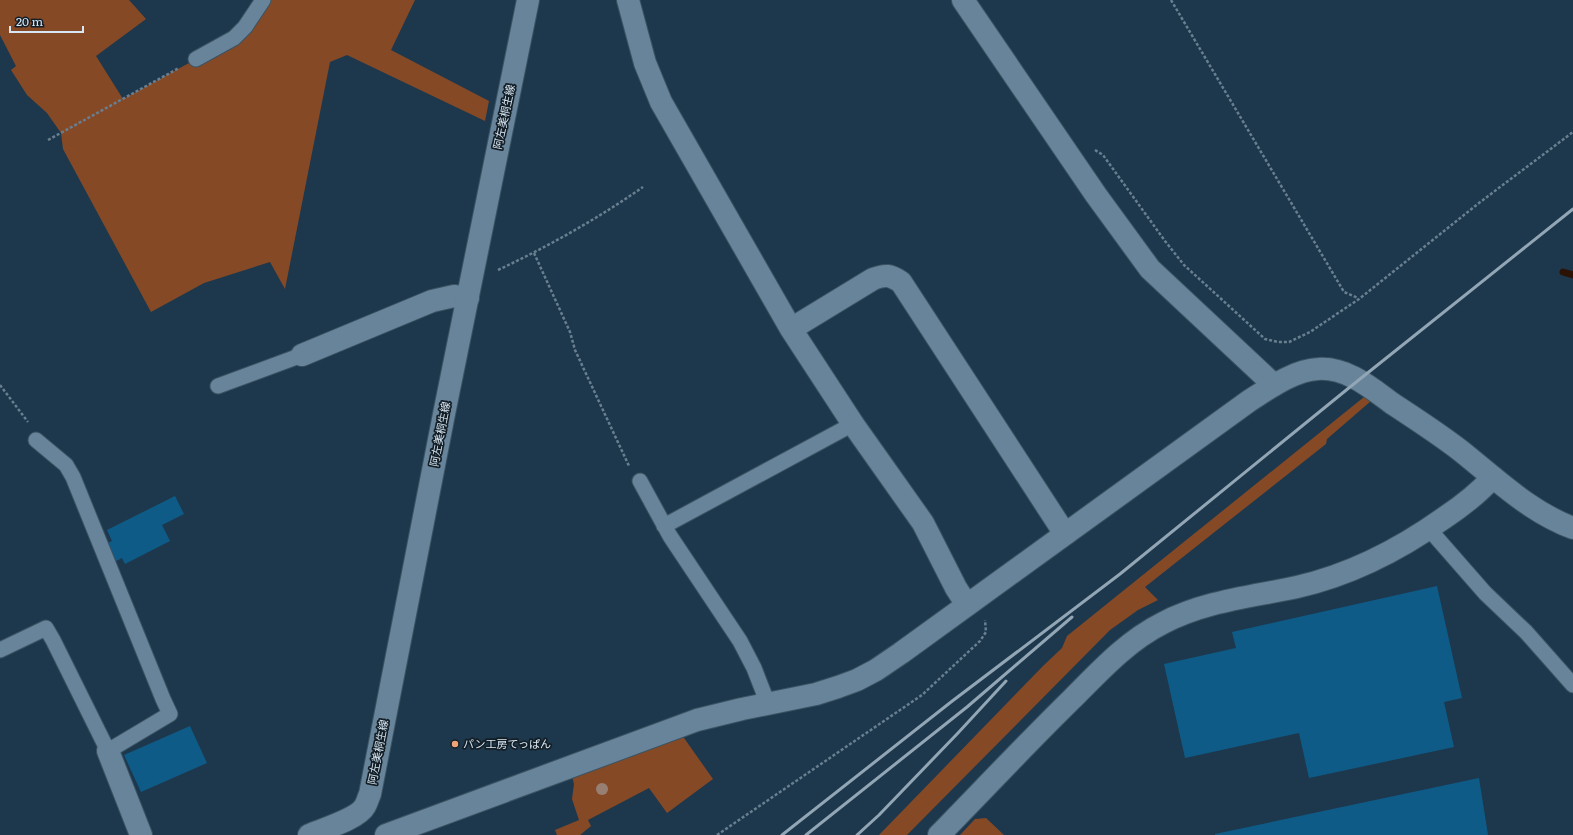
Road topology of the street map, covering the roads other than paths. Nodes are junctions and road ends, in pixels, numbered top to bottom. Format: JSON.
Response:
{"nodes":[{"id":1,"x":263,"y":0,"type":"edge"},
{"id":2,"x":528,"y":0,"type":"edge"},
{"id":3,"x":628,"y":0,"type":"edge"},
{"id":4,"x":963,"y":0,"type":"edge"},
{"id":5,"x":196,"y":59,"type":"road end"},
{"id":6,"x":468,"y":298,"type":"junction"},
{"id":7,"x":791,"y":329,"type":"junction"},
{"id":8,"x":302,"y":355,"type":"joint"},
{"id":9,"x":1274,"y":385,"type":"junction"},
{"id":10,"x":218,"y":386,"type":"dead end"},
{"id":11,"x":854,"y":424,"type":"junction"},
{"id":12,"x":36,"y":440,"type":"road end"},
{"id":13,"x":1492,"y":477,"type":"junction"},
{"id":14,"x":640,"y":481,"type":"road end"},
{"id":15,"x":664,"y":526,"type":"junction"},
{"id":16,"x":1573,"y":528,"type":"edge"},
{"id":17,"x":1429,"y":529,"type":"junction"},
{"id":18,"x":1065,"y":534,"type":"junction"},
{"id":19,"x":967,"y":606,"type":"junction"},
{"id":20,"x":0,"y":650,"type":"edge"},
{"id":21,"x":1573,"y":685,"type":"edge"},
{"id":22,"x":768,"y":704,"type":"junction"},
{"id":23,"x":108,"y":751,"type":"junction"},
{"id":24,"x":365,"y":807,"type":"junction"},
{"id":25,"x":141,"y":835,"type":"edge"},
{"id":26,"x":309,"y":835,"type":"edge"},
{"id":27,"x":385,"y":835,"type":"edge"},
{"id":28,"x":939,"y":835,"type":"edge"}],
"edges":[{"from":1,"to":5,"type":"lane"},
{"from":2,"to":6,"type":"street","name":"阿左美桐生線"},
{"from":3,"to":7,"type":"street"},
{"from":4,"to":9,"type":"street"},
{"from":6,"to":8,"type":"street"},
{"from":6,"to":24,"type":"street","name":"阿左美桐生線"},
{"from":7,"to":11,"type":"street"},
{"from":7,"to":18,"type":"street"},
{"from":8,"to":10,"type":"lane"},
{"from":9,"to":13,"type":"street"},
{"from":9,"to":18,"type":"street"},
{"from":11,"to":15,"type":"lane"},
{"from":11,"to":19,"type":"street"},
{"from":12,"to":23,"type":"lane"},
{"from":13,"to":16,"type":"street"},
{"from":13,"to":17,"type":"street"},
{"from":14,"to":15,"type":"lane"},
{"from":15,"to":22,"type":"lane"},
{"from":17,"to":21,"type":"lane"},
{"from":17,"to":28,"type":"street"},
{"from":18,"to":19,"type":"street"},
{"from":19,"to":22,"type":"street"},
{"from":20,"to":23,"type":"lane"},
{"from":22,"to":27,"type":"street"},
{"from":23,"to":25,"type":"street"},
{"from":24,"to":26,"type":"street"},
{"from":24,"to":27,"type":"street"}]}
